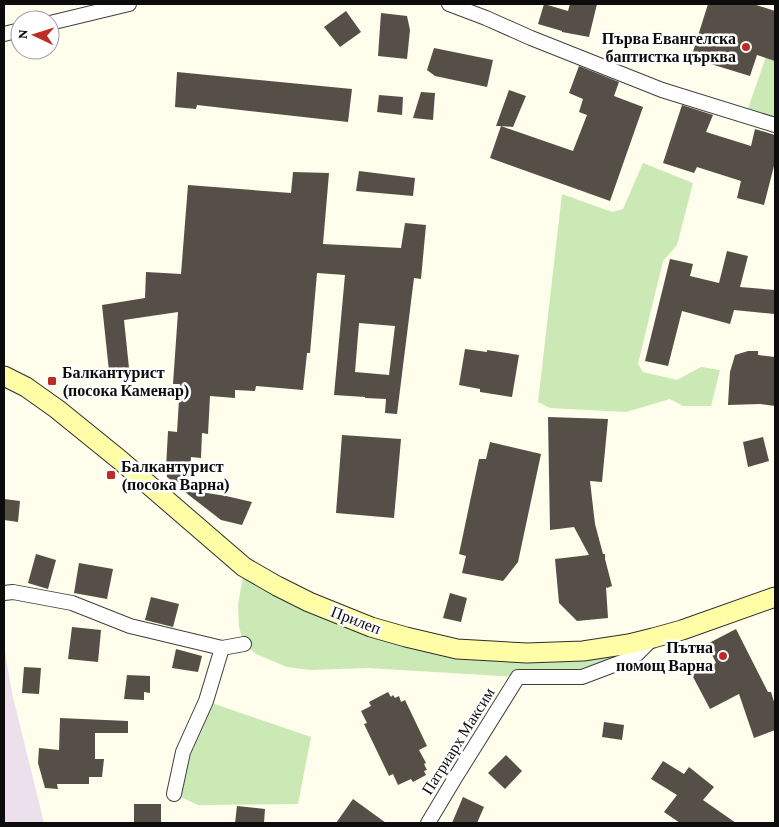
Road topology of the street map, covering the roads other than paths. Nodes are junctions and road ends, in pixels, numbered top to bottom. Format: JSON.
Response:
{"nodes":[{"id":1,"x":129,"y":4,"type":"edge"},
{"id":2,"x":449,"y":4,"type":"edge"},
{"id":3,"x":60,"y":21,"type":"edge"},
{"id":4,"x":775,"y":125,"type":"edge"},
{"id":5,"x":4,"y":376,"type":"edge"},
{"id":6,"x":4,"y":593,"type":"edge"},
{"id":7,"x":775,"y":597,"type":"edge"},
{"id":8,"x":653,"y":638,"type":"junction"},
{"id":9,"x":244,"y":644,"type":"dead end"},
{"id":10,"x":222,"y":648,"type":"junction"},
{"id":11,"x":174,"y":794,"type":"dead end"},
{"id":12,"x":428,"y":823,"type":"edge"}],
"edges":[{"from":1,"to":3,"type":"street"},
{"from":2,"to":4,"type":"street"},
{"from":5,"to":8,"type":"street","name":"Прилеп"},
{"from":6,"to":10,"type":"street"},
{"from":7,"to":8,"type":"street","name":"Прилеп"},
{"from":8,"to":12,"type":"street","name":"Патриарх Максим"},
{"from":9,"to":10,"type":"street"},
{"from":10,"to":11,"type":"street"}]}
